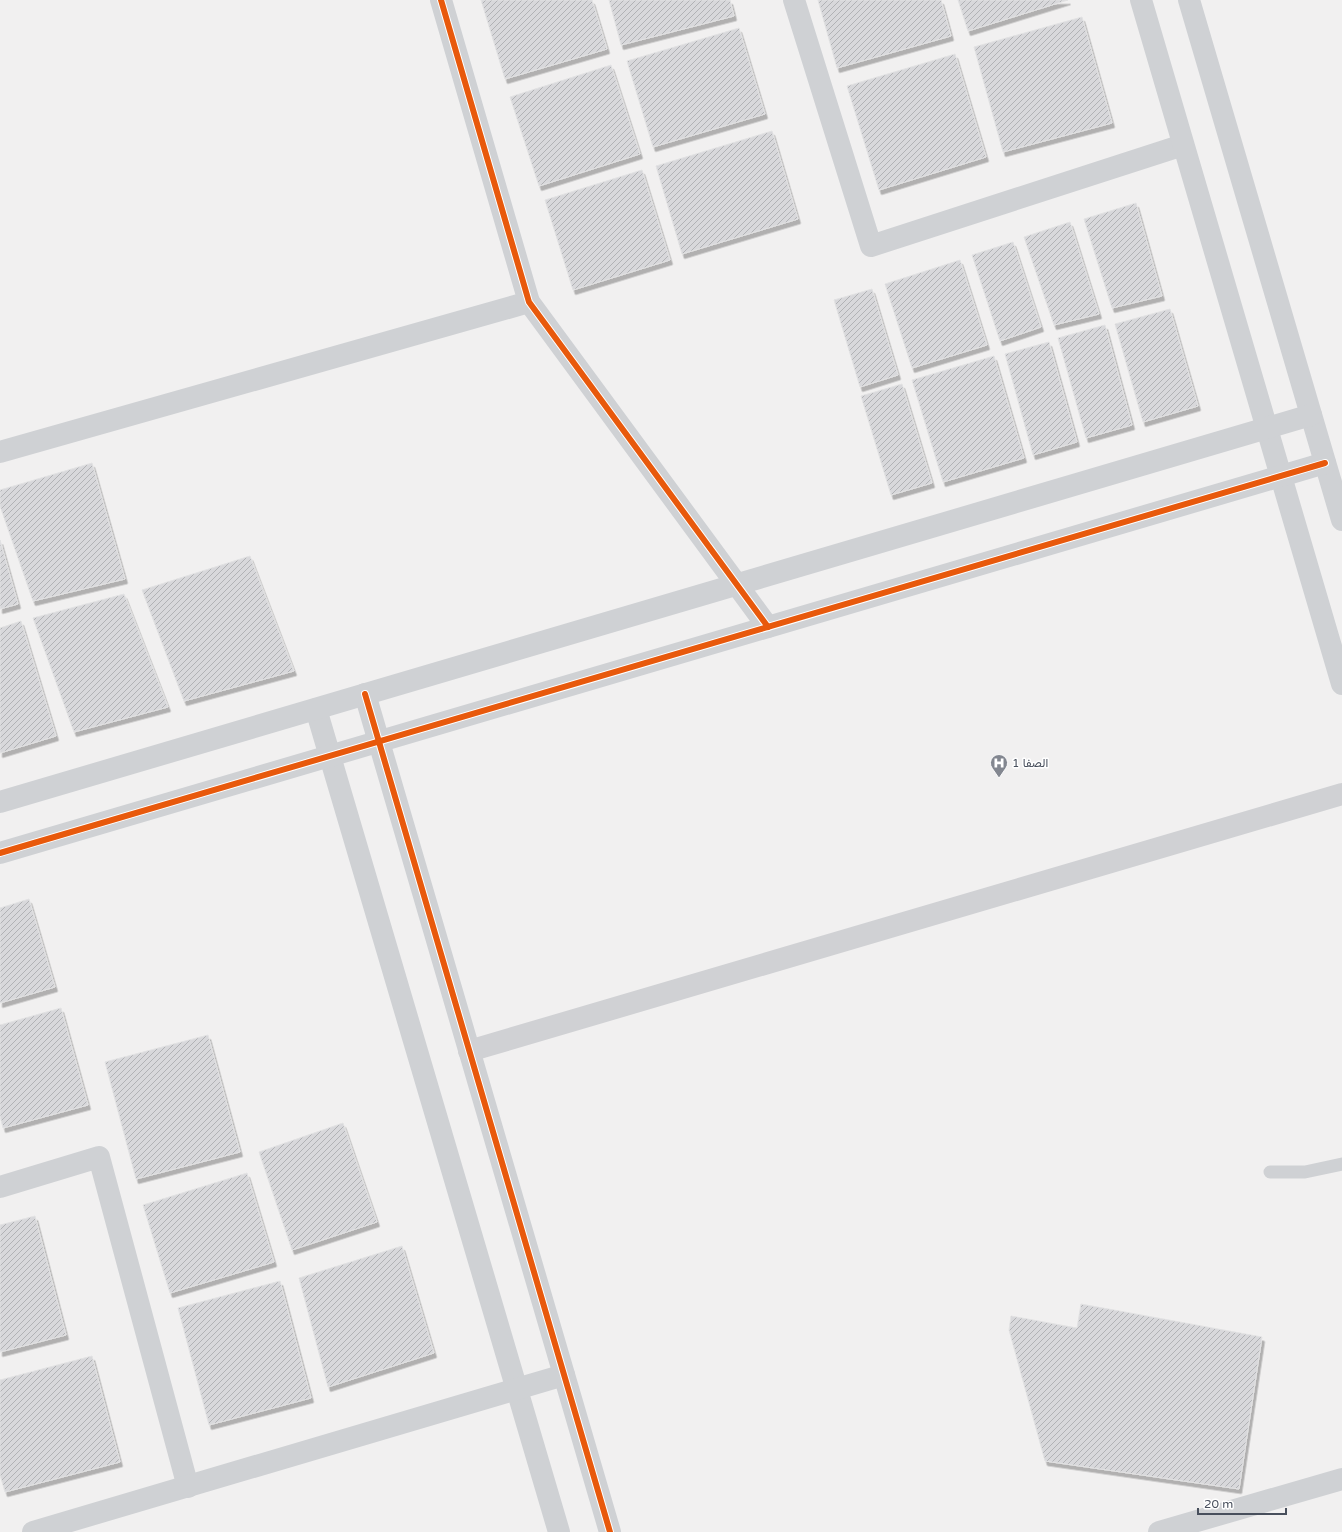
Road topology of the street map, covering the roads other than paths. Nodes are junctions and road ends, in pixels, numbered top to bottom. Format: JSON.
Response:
{"nodes":[{"id":1,"x":441,"y":0,"type":"edge"},
{"id":2,"x":794,"y":0,"type":"edge"},
{"id":3,"x":1141,"y":0,"type":"edge"},
{"id":4,"x":1189,"y":0,"type":"edge"},
{"id":5,"x":1183,"y":144,"type":"junction"},
{"id":6,"x":529,"y":302,"type":"junction"},
{"id":7,"x":1311,"y":415,"type":"junction"},
{"id":8,"x":1267,"y":427,"type":"junction"},
{"id":9,"x":0,"y":452,"type":"edge"},
{"id":10,"x":1325,"y":463,"type":"junction"},
{"id":11,"x":1281,"y":476,"type":"junction"},
{"id":12,"x":1342,"y":520,"type":"edge"},
{"id":13,"x":736,"y":585,"type":"junction"},
{"id":14,"x":768,"y":627,"type":"junction"},
{"id":15,"x":1342,"y":684,"type":"edge"},
{"id":16,"x":365,"y":694,"type":"junction"},
{"id":17,"x":316,"y":709,"type":"junction"},
{"id":18,"x":379,"y":742,"type":"junction"},
{"id":19,"x":330,"y":756,"type":"junction"},
{"id":20,"x":1342,"y":794,"type":"edge"},
{"id":21,"x":0,"y":802,"type":"edge"},
{"id":22,"x":0,"y":853,"type":"edge"},
{"id":23,"x":469,"y":1051,"type":"junction"},
{"id":24,"x":1342,"y":1164,"type":"edge"},
{"id":25,"x":1270,"y":1172,"type":"dead end"},
{"id":26,"x":0,"y":1187,"type":"edge"},
{"id":27,"x":564,"y":1375,"type":"junction"},
{"id":28,"x":516,"y":1389,"type":"junction"},
{"id":29,"x":1342,"y":1479,"type":"edge"},
{"id":30,"x":188,"y":1487,"type":"junction"},
{"id":31,"x":33,"y":1532,"type":"edge"},
{"id":32,"x":559,"y":1532,"type":"edge"},
{"id":33,"x":610,"y":1532,"type":"edge"},
{"id":34,"x":1159,"y":1532,"type":"edge"}],
"edges":[{"from":1,"to":6,"type":"street"},
{"from":2,"to":5,"type":"street"},
{"from":3,"to":5,"type":"street"},
{"from":4,"to":7,"type":"street"},
{"from":5,"to":8,"type":"street"},
{"from":6,"to":9,"type":"street"},
{"from":6,"to":13,"type":"street"},
{"from":7,"to":8,"type":"street"},
{"from":7,"to":10,"type":"street"},
{"from":8,"to":11,"type":"street"},
{"from":8,"to":13,"type":"street"},
{"from":10,"to":11,"type":"street"},
{"from":10,"to":12,"type":"street"},
{"from":11,"to":14,"type":"street"},
{"from":11,"to":15,"type":"street"},
{"from":13,"to":14,"type":"street"},
{"from":13,"to":16,"type":"street"},
{"from":14,"to":18,"type":"street"},
{"from":16,"to":17,"type":"street"},
{"from":16,"to":18,"type":"street"},
{"from":17,"to":19,"type":"street"},
{"from":17,"to":21,"type":"street"},
{"from":18,"to":19,"type":"street"},
{"from":18,"to":23,"type":"street"},
{"from":19,"to":22,"type":"street"},
{"from":19,"to":28,"type":"street"},
{"from":20,"to":23,"type":"main road"},
{"from":23,"to":27,"type":"street"},
{"from":24,"to":25,"type":"lane"},
{"from":26,"to":30,"type":"street"},
{"from":27,"to":28,"type":"street"},
{"from":27,"to":33,"type":"street"},
{"from":28,"to":30,"type":"street"},
{"from":28,"to":32,"type":"street"},
{"from":29,"to":34,"type":"street"},
{"from":30,"to":31,"type":"street"}]}
